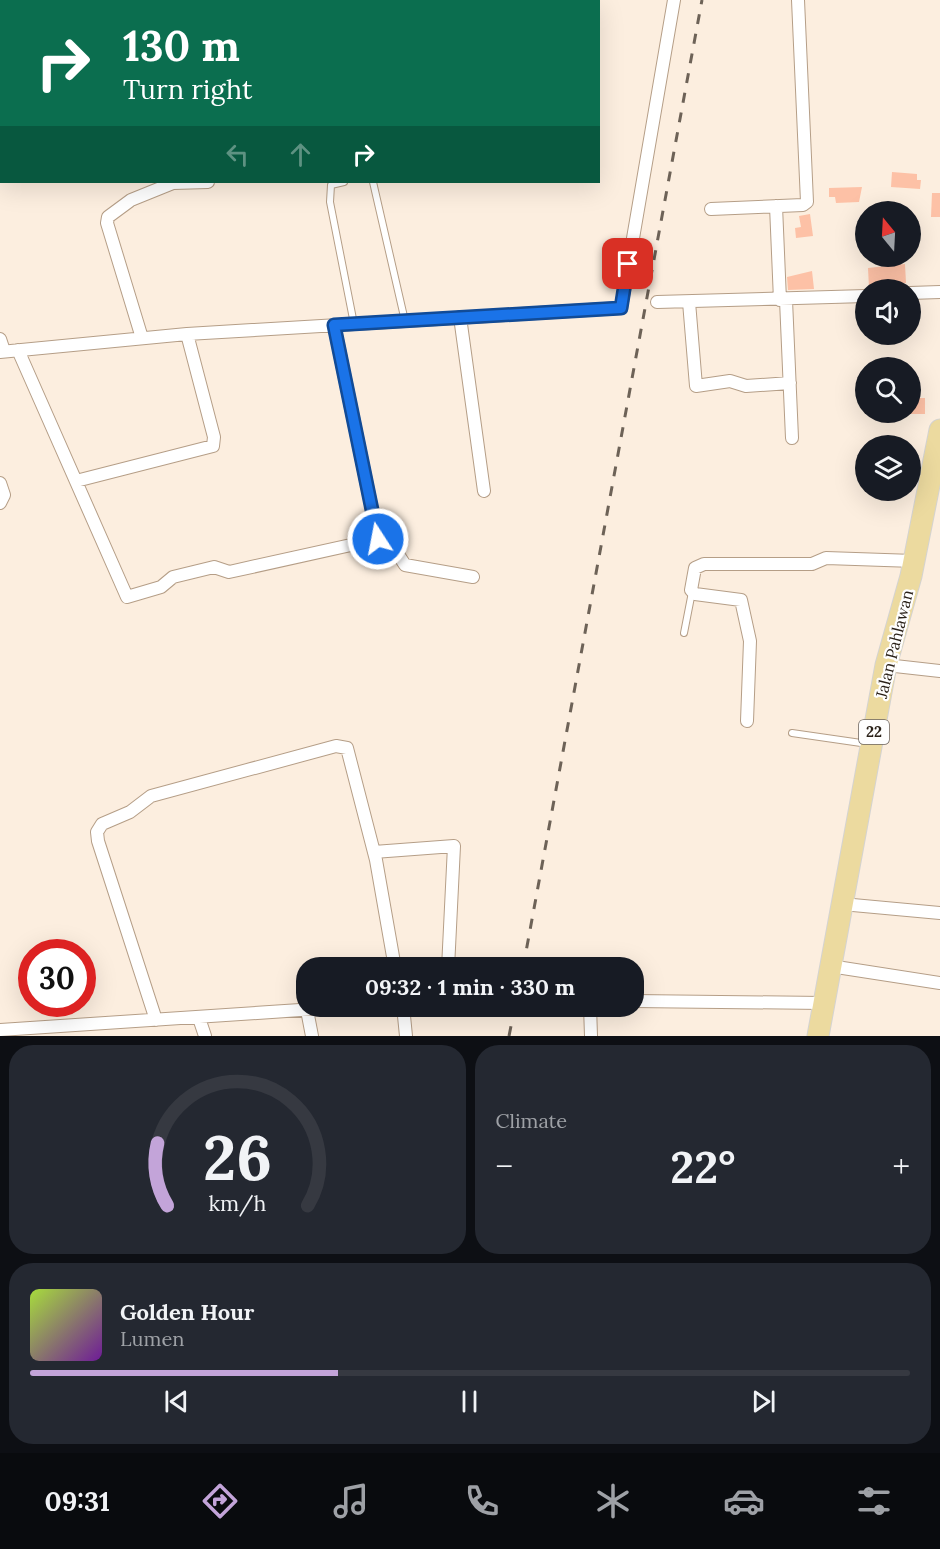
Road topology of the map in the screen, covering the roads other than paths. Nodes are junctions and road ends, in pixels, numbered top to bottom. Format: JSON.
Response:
{"nodes":[{"id":1,"x":674,"y":0,"type":"edge"},
{"id":2,"x":798,"y":0,"type":"edge"},
{"id":3,"x":173,"y":183,"type":"edge"},
{"id":4,"x":340,"y":183,"type":"edge"},
{"id":5,"x":373,"y":183,"type":"edge"},
{"id":6,"x":776,"y":207,"type":"junction"},
{"id":7,"x":711,"y":209,"type":"dead end"},
{"id":8,"x":940,"y":292,"type":"edge"},
{"id":9,"x":921,"y":293,"type":"edge"},
{"id":10,"x":855,"y":297,"type":"edge"},
{"id":11,"x":783,"y":300,"type":"junction"},
{"id":12,"x":657,"y":302,"type":"dead end"},
{"id":13,"x":689,"y":302,"type":"junction"},
{"id":14,"x":460,"y":317,"type":"junction"},
{"id":15,"x":405,"y":321,"type":"junction"},
{"id":16,"x":354,"y":324,"type":"junction"},
{"id":17,"x":334,"y":325,"type":"junction"},
{"id":18,"x":187,"y":334,"type":"junction"},
{"id":19,"x":142,"y":338,"type":"junction"},
{"id":20,"x":0,"y":339,"type":"edge"},
{"id":21,"x":18,"y":350,"type":"junction"},
{"id":22,"x":2,"y":351,"type":"edge"},
{"id":23,"x":790,"y":383,"type":"junction"},
{"id":24,"x":940,"y":430,"type":"edge"},
{"id":25,"x":792,"y":438,"type":"dead end"},
{"id":26,"x":936,"y":467,"type":"edge"},
{"id":27,"x":76,"y":481,"type":"junction"},
{"id":28,"x":0,"y":483,"type":"edge"},
{"id":29,"x":484,"y":491,"type":"dead end"},
{"id":30,"x":1,"y":507,"type":"edge"},
{"id":31,"x":378,"y":539,"type":"junction"},
{"id":32,"x":914,"y":561,"type":"junction"},
{"id":33,"x":473,"y":577,"type":"dead end"},
{"id":34,"x":692,"y":592,"type":"junction"},
{"id":35,"x":684,"y":633,"type":"dead end"},
{"id":36,"x":886,"y":665,"type":"junction"},
{"id":37,"x":940,"y":671,"type":"edge"},
{"id":38,"x":747,"y":721,"type":"dead end"},
{"id":39,"x":792,"y":733,"type":"dead end"},
{"id":40,"x":871,"y":745,"type":"junction"},
{"id":41,"x":374,"y":852,"type":"junction"},
{"id":42,"x":842,"y":904,"type":"junction"},
{"id":43,"x":940,"y":913,"type":"edge"},
{"id":44,"x":393,"y":957,"type":"edge"},
{"id":45,"x":449,"y":957,"type":"edge"},
{"id":46,"x":830,"y":966,"type":"junction"},
{"id":47,"x":940,"y":983,"type":"edge"},
{"id":48,"x":644,"y":1001,"type":"edge"},
{"id":49,"x":823,"y":1003,"type":"junction"},
{"id":50,"x":296,"y":1011,"type":"edge"},
{"id":51,"x":199,"y":1017,"type":"junction"},
{"id":52,"x":308,"y":1017,"type":"edge"},
{"id":53,"x":404,"y":1017,"type":"edge"},
{"id":54,"x":590,"y":1017,"type":"edge"},
{"id":55,"x":156,"y":1020,"type":"junction"},
{"id":56,"x":0,"y":1030,"type":"edge"},
{"id":57,"x":64,"y":1031,"type":"edge"},
{"id":58,"x":205,"y":1036,"type":"edge"},
{"id":59,"x":312,"y":1036,"type":"edge"},
{"id":60,"x":406,"y":1036,"type":"edge"},
{"id":61,"x":591,"y":1036,"type":"edge"},
{"id":62,"x":818,"y":1036,"type":"edge"}],
"edges":[{"from":1,"to":14,"type":"street"},
{"from":2,"to":6,"type":"street"},
{"from":3,"to":19,"type":"street"},
{"from":4,"to":16,"type":"lane"},
{"from":5,"to":15,"type":"lane"},
{"from":6,"to":7,"type":"street"},
{"from":6,"to":11,"type":"street"},
{"from":8,"to":9,"type":"street"},
{"from":10,"to":11,"type":"street"},
{"from":11,"to":13,"type":"street"},
{"from":11,"to":23,"type":"street"},
{"from":12,"to":13,"type":"street"},
{"from":13,"to":23,"type":"street"},
{"from":14,"to":15,"type":"street"},
{"from":14,"to":29,"type":"street"},
{"from":15,"to":16,"type":"street"},
{"from":16,"to":17,"type":"street"},
{"from":17,"to":18,"type":"street"},
{"from":17,"to":31,"type":"street"},
{"from":18,"to":19,"type":"street"},
{"from":18,"to":27,"type":"street"},
{"from":19,"to":21,"type":"street"},
{"from":20,"to":22,"type":"street"},
{"from":21,"to":22,"type":"street"},
{"from":21,"to":27,"type":"street"},
{"from":23,"to":25,"type":"street"},
{"from":24,"to":26,"type":"highway","name":"Jalan Pahlawan","number":"22"},
{"from":26,"to":32,"type":"highway","name":"Jalan Pahlawan","number":"22"},
{"from":27,"to":31,"type":"street"},
{"from":28,"to":30,"type":"street"},
{"from":31,"to":33,"type":"street"},
{"from":32,"to":34,"type":"street"},
{"from":32,"to":36,"type":"highway","name":"Jalan Pahlawan","number":"22"},
{"from":34,"to":35,"type":"lane"},
{"from":34,"to":38,"type":"street"},
{"from":36,"to":37,"type":"street"},
{"from":36,"to":40,"type":"highway","name":"Jalan Pahlawan","number":"22"},
{"from":39,"to":40,"type":"lane"},
{"from":40,"to":42,"type":"highway","name":"Jalan Pahlawan","number":"22"},
{"from":41,"to":44,"type":"street"},
{"from":41,"to":45,"type":"street"},
{"from":41,"to":55,"type":"street"},
{"from":42,"to":43,"type":"street"},
{"from":42,"to":46,"type":"highway","name":"Jalan Pahlawan","number":"22"},
{"from":46,"to":47,"type":"street"},
{"from":46,"to":49,"type":"highway","name":"Jalan Pahlawan","number":"22"},
{"from":48,"to":49,"type":"street"},
{"from":49,"to":62,"type":"highway","name":"Jalan Pahlawan","number":"22"},
{"from":50,"to":51,"type":"street"},
{"from":51,"to":55,"type":"street"},
{"from":51,"to":58,"type":"street"},
{"from":52,"to":59,"type":"street"},
{"from":53,"to":60,"type":"street"},
{"from":54,"to":61,"type":"street"},
{"from":55,"to":57,"type":"street"},
{"from":56,"to":57,"type":"street"}]}
